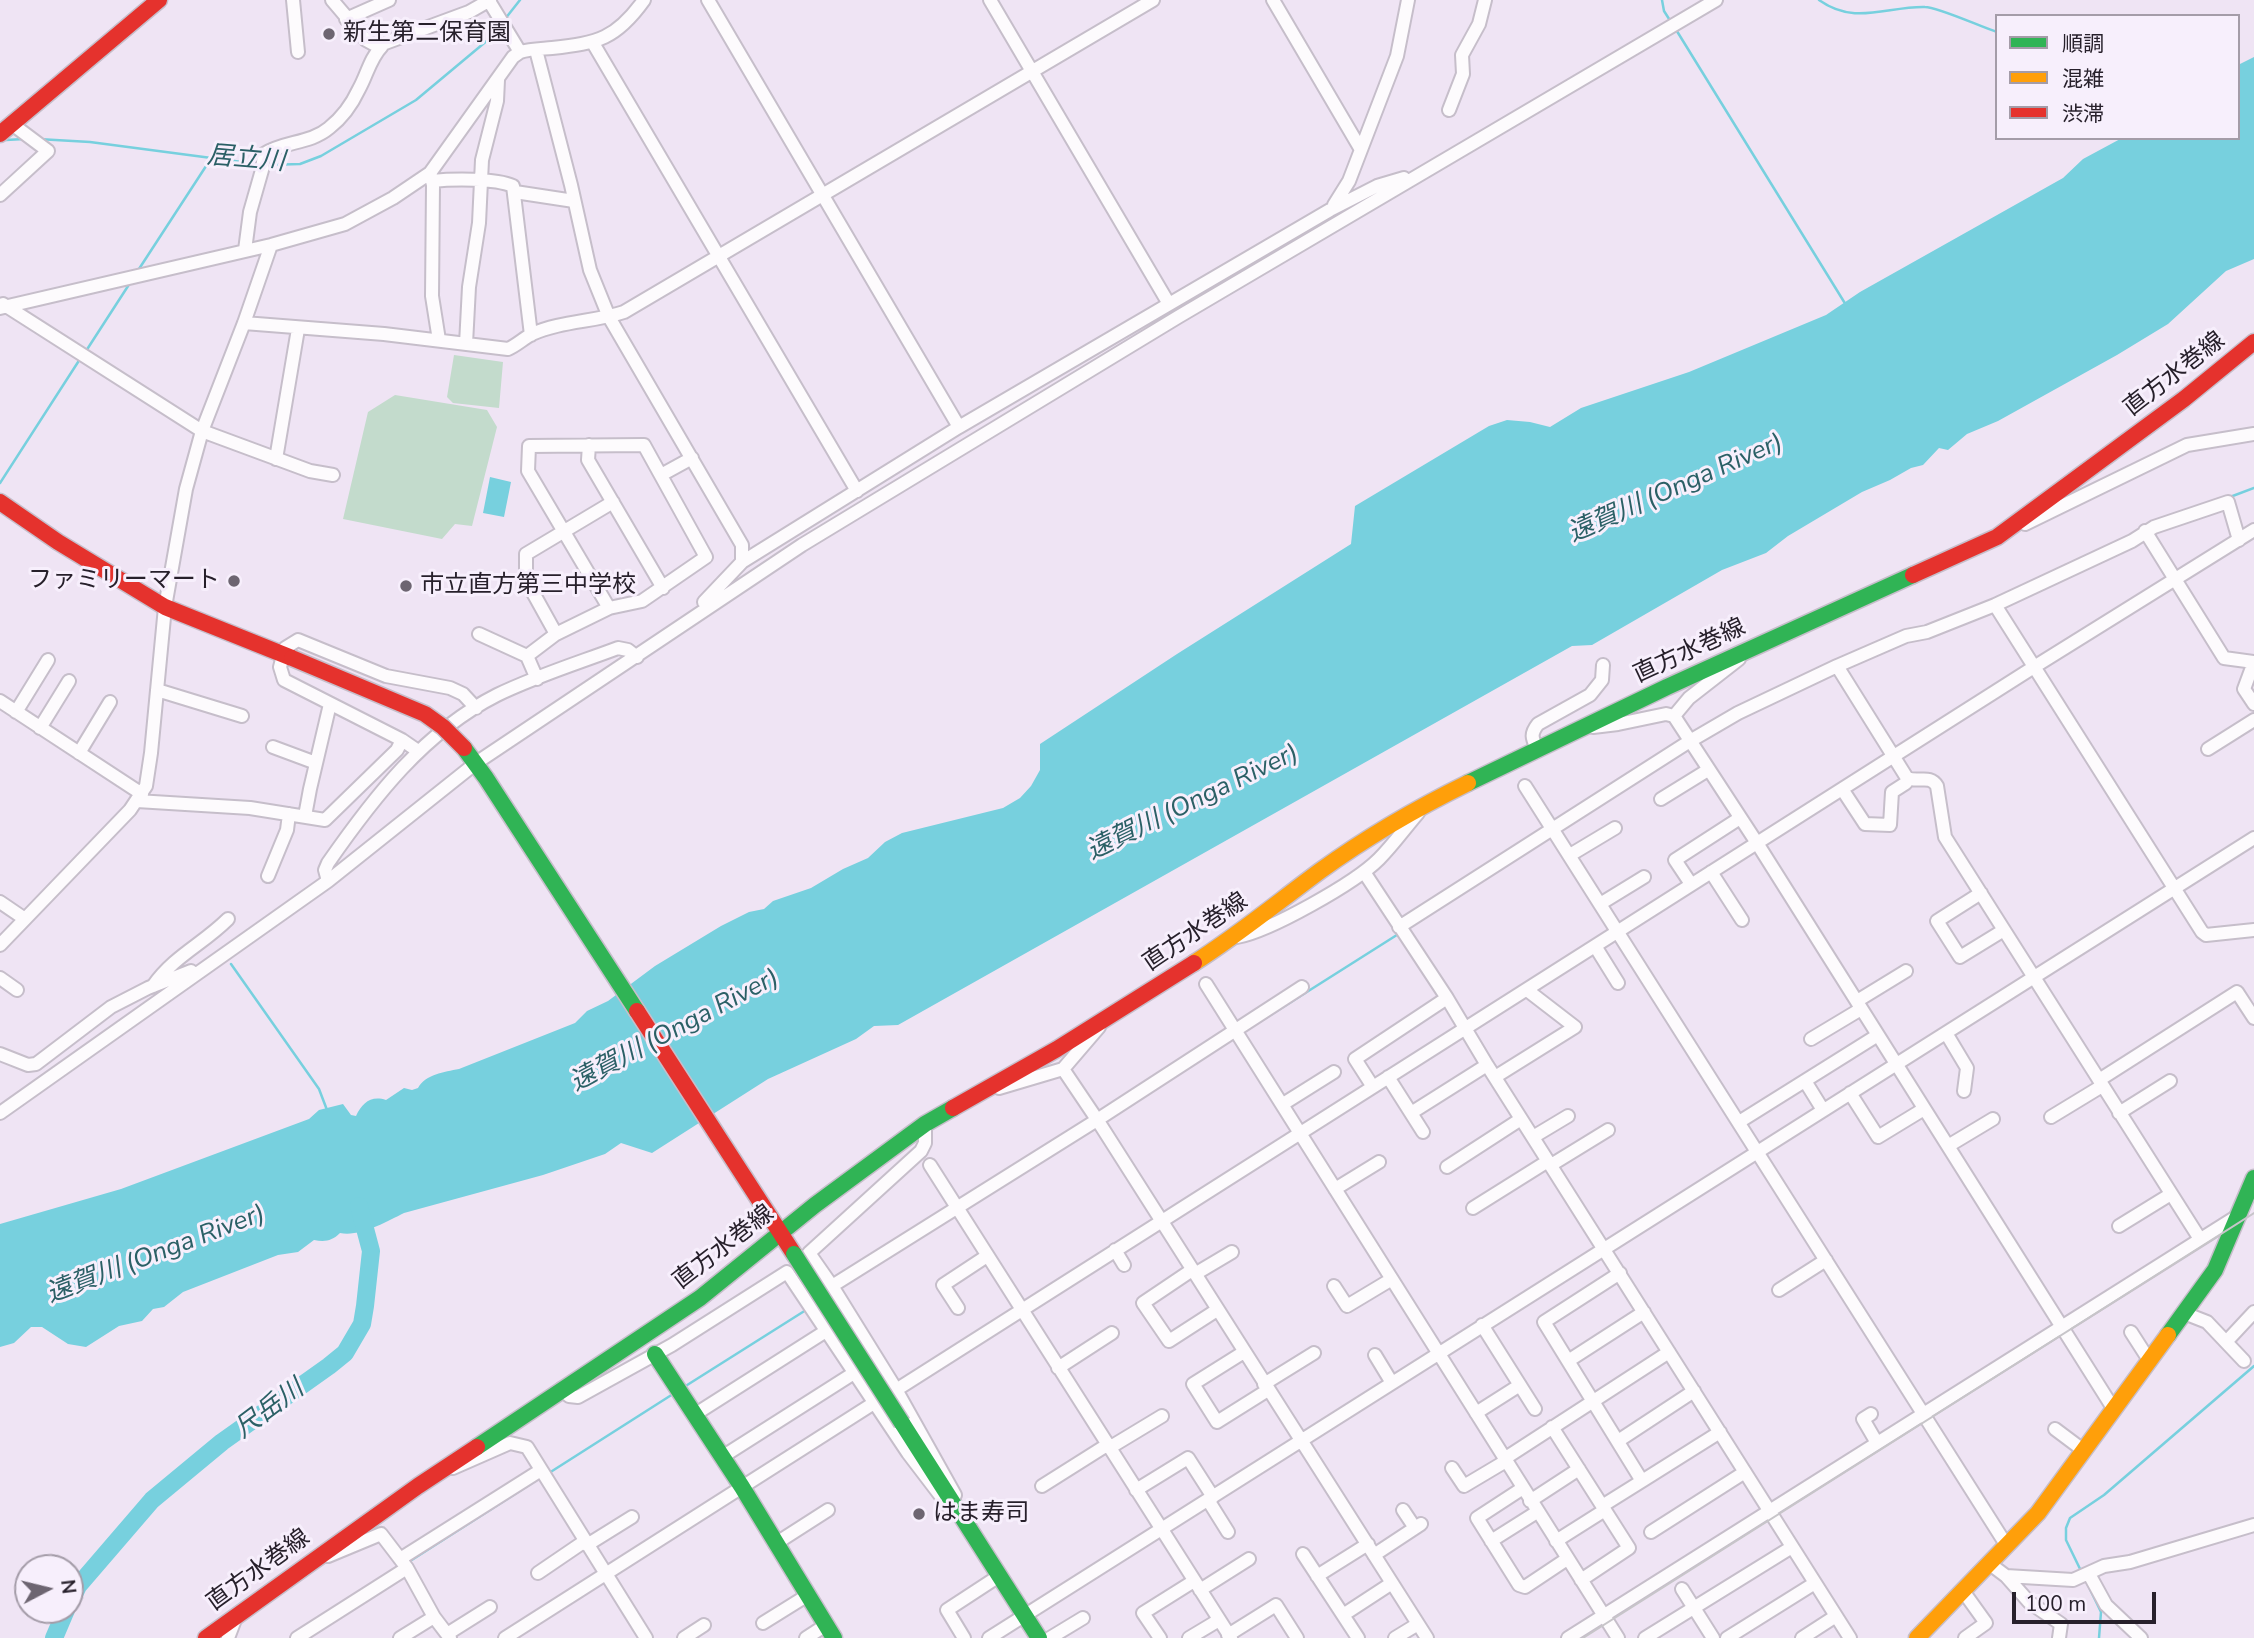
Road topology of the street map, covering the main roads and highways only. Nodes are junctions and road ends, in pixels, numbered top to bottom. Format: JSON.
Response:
{"nodes":[{"id":1,"x":159,"y":0,"type":"edge"},
{"id":2,"x":9,"y":129,"type":"edge"},
{"id":3,"x":2254,"y":342,"type":"edge"},
{"id":4,"x":0,"y":502,"type":"edge"},
{"id":5,"x":2254,"y":1178,"type":"edge"},
{"id":6,"x":778,"y":1228,"type":"junction"},
{"id":7,"x":656,"y":1354,"type":"road end"},
{"id":8,"x":830,"y":1632,"type":"edge"},
{"id":9,"x":206,"y":1638,"type":"edge"},
{"id":10,"x":1039,"y":1638,"type":"edge"},
{"id":11,"x":1917,"y":1638,"type":"edge"}],
"edges":[{"from":1,"to":2,"type":"main road"},
{"from":3,"to":6,"type":"main road","name":"直方水巻線"},
{"from":4,"to":6,"type":"main road","bridge":true},
{"from":5,"to":11,"type":"main road"},
{"from":6,"to":9,"type":"main road","name":"直方水巻線"},
{"from":6,"to":10,"type":"main road","bridge":true},
{"from":7,"to":8,"type":"main road"}]}
